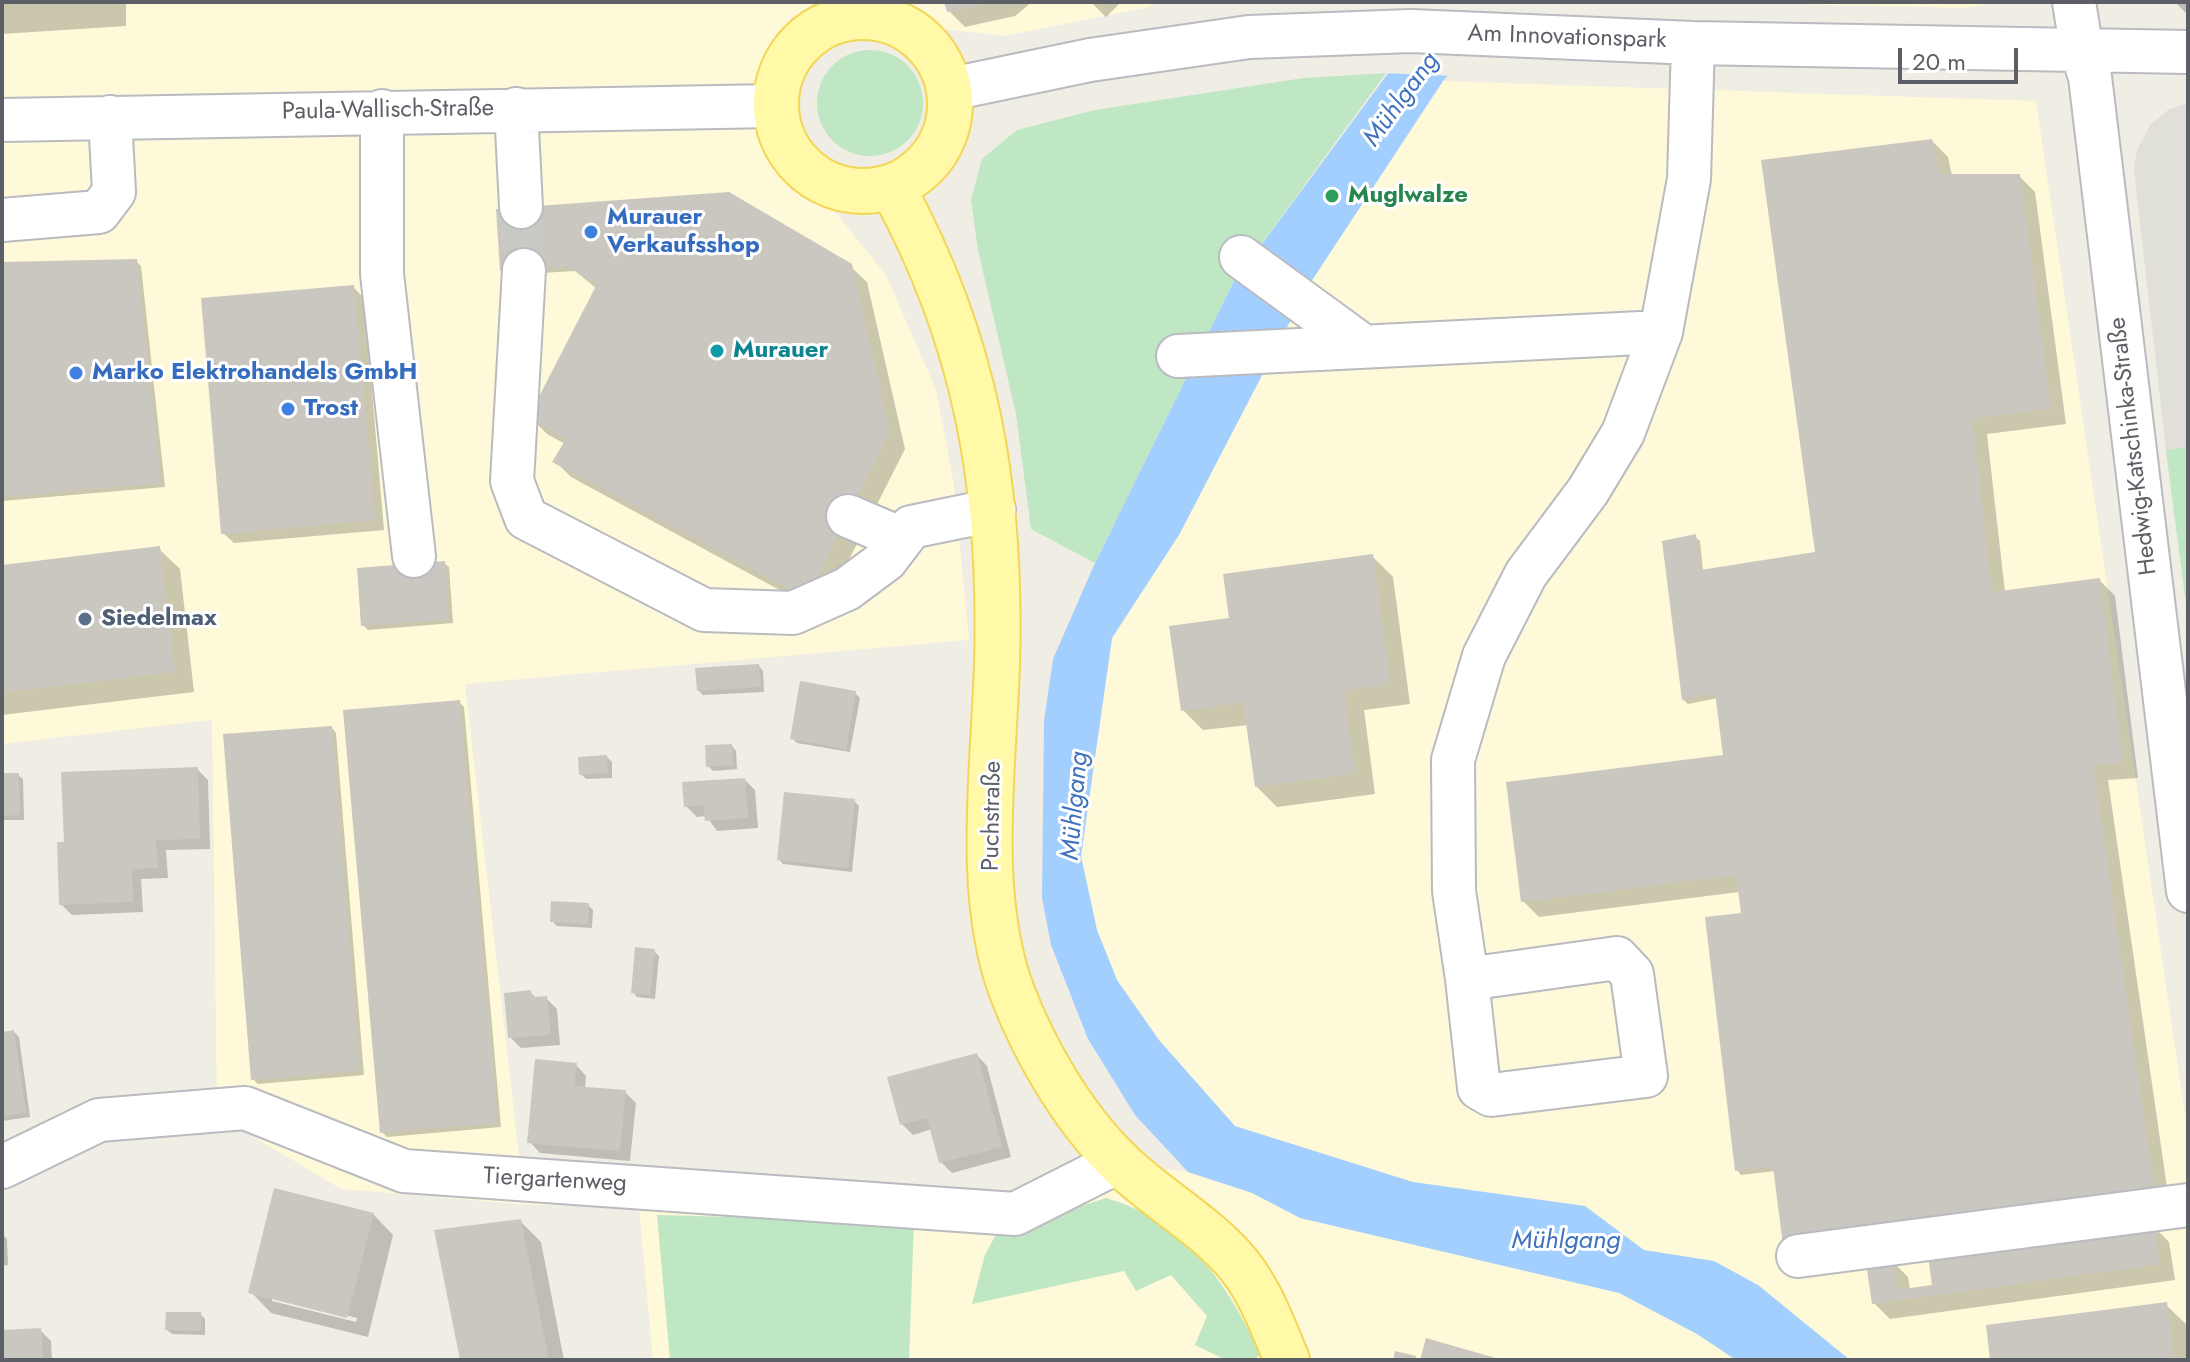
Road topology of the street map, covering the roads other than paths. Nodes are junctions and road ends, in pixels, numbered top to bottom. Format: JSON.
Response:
{"nodes":[{"id":1,"x":2074,"y":2,"type":"edge"},
{"id":2,"x":841,"y":10,"type":"edge"},
{"id":3,"x":1250,"y":20,"type":"edge"},
{"id":4,"x":1693,"y":43,"type":"junction"},
{"id":5,"x":2082,"y":52,"type":"junction"},
{"id":6,"x":2188,"y":52,"type":"edge"},
{"id":7,"x":951,"y":89,"type":"junction"},
{"id":8,"x":774,"y":106,"type":"junction"},
{"id":9,"x":516,"y":109,"type":"junction"},
{"id":10,"x":382,"y":111,"type":"junction"},
{"id":11,"x":110,"y":117,"type":"junction"},
{"id":12,"x":2,"y":120,"type":"edge"},
{"id":13,"x":893,"y":189,"type":"junction"},
{"id":14,"x":521,"y":207,"type":"tunnel mouth"},
{"id":15,"x":2,"y":220,"type":"edge"},
{"id":16,"x":1241,"y":257,"type":"dead end"},
{"id":17,"x":524,"y":270,"type":"tunnel mouth"},
{"id":18,"x":1661,"y":332,"type":"junction"},
{"id":19,"x":1363,"y":346,"type":"junction"},
{"id":20,"x":1178,"y":356,"type":"dead end"},
{"id":21,"x":994,"y":510,"type":"junction"},
{"id":22,"x":848,"y":516,"type":"dead end"},
{"id":23,"x":902,"y":539,"type":"junction"},
{"id":24,"x":414,"y":556,"type":"dead end"},
{"id":25,"x":2188,"y":891,"type":"edge"},
{"id":26,"x":1467,"y":979,"type":"junction"},
{"id":27,"x":1118,"y":1162,"type":"junction"},
{"id":28,"x":2,"y":1167,"type":"edge"},
{"id":29,"x":2188,"y":1205,"type":"edge"},
{"id":30,"x":1798,"y":1256,"type":"dead end"},
{"id":31,"x":1287,"y":1360,"type":"edge"}],
"edges":[{"from":1,"to":5,"type":"street","name":"Hedwig-Katschinka-Straße"},
{"from":2,"to":7,"type":"main road"},
{"from":2,"to":8,"type":"main road"},
{"from":3,"to":4,"type":"street","name":"Am Innovationspark"},
{"from":3,"to":7,"type":"street","name":"Am Innovationspark"},
{"from":4,"to":5,"type":"street","name":"Am Innovationspark"},
{"from":4,"to":18,"type":"street"},
{"from":5,"to":6,"type":"street","name":"Am Innovationspark"},
{"from":5,"to":25,"type":"street","name":"Hedwig-Katschinka-Straße"},
{"from":7,"to":13,"type":"main road"},
{"from":8,"to":9,"type":"street","name":"Paula-Wallisch-Straße"},
{"from":8,"to":13,"type":"main road"},
{"from":9,"to":10,"type":"street","name":"Paula-Wallisch-Straße"},
{"from":9,"to":14,"type":"street"},
{"from":10,"to":11,"type":"street","name":"Paula-Wallisch-Straße"},
{"from":10,"to":24,"type":"street"},
{"from":11,"to":12,"type":"street","name":"Paula-Wallisch-Straße"},
{"from":11,"to":15,"type":"street"},
{"from":13,"to":21,"type":"main road","name":"Puchstraße"},
{"from":16,"to":19,"type":"street"},
{"from":17,"to":23,"type":"street"},
{"from":18,"to":19,"type":"street"},
{"from":18,"to":26,"type":"street"},
{"from":19,"to":20,"type":"street"},
{"from":21,"to":23,"type":"street"},
{"from":21,"to":27,"type":"main road","name":"Puchstraße"},
{"from":22,"to":23,"type":"street"},
{"from":26,"to":26,"type":"street"},
{"from":27,"to":28,"type":"street","name":"Tiergartenweg"},
{"from":27,"to":31,"type":"main road","name":"Puchstraße"},
{"from":29,"to":30,"type":"street"}]}
